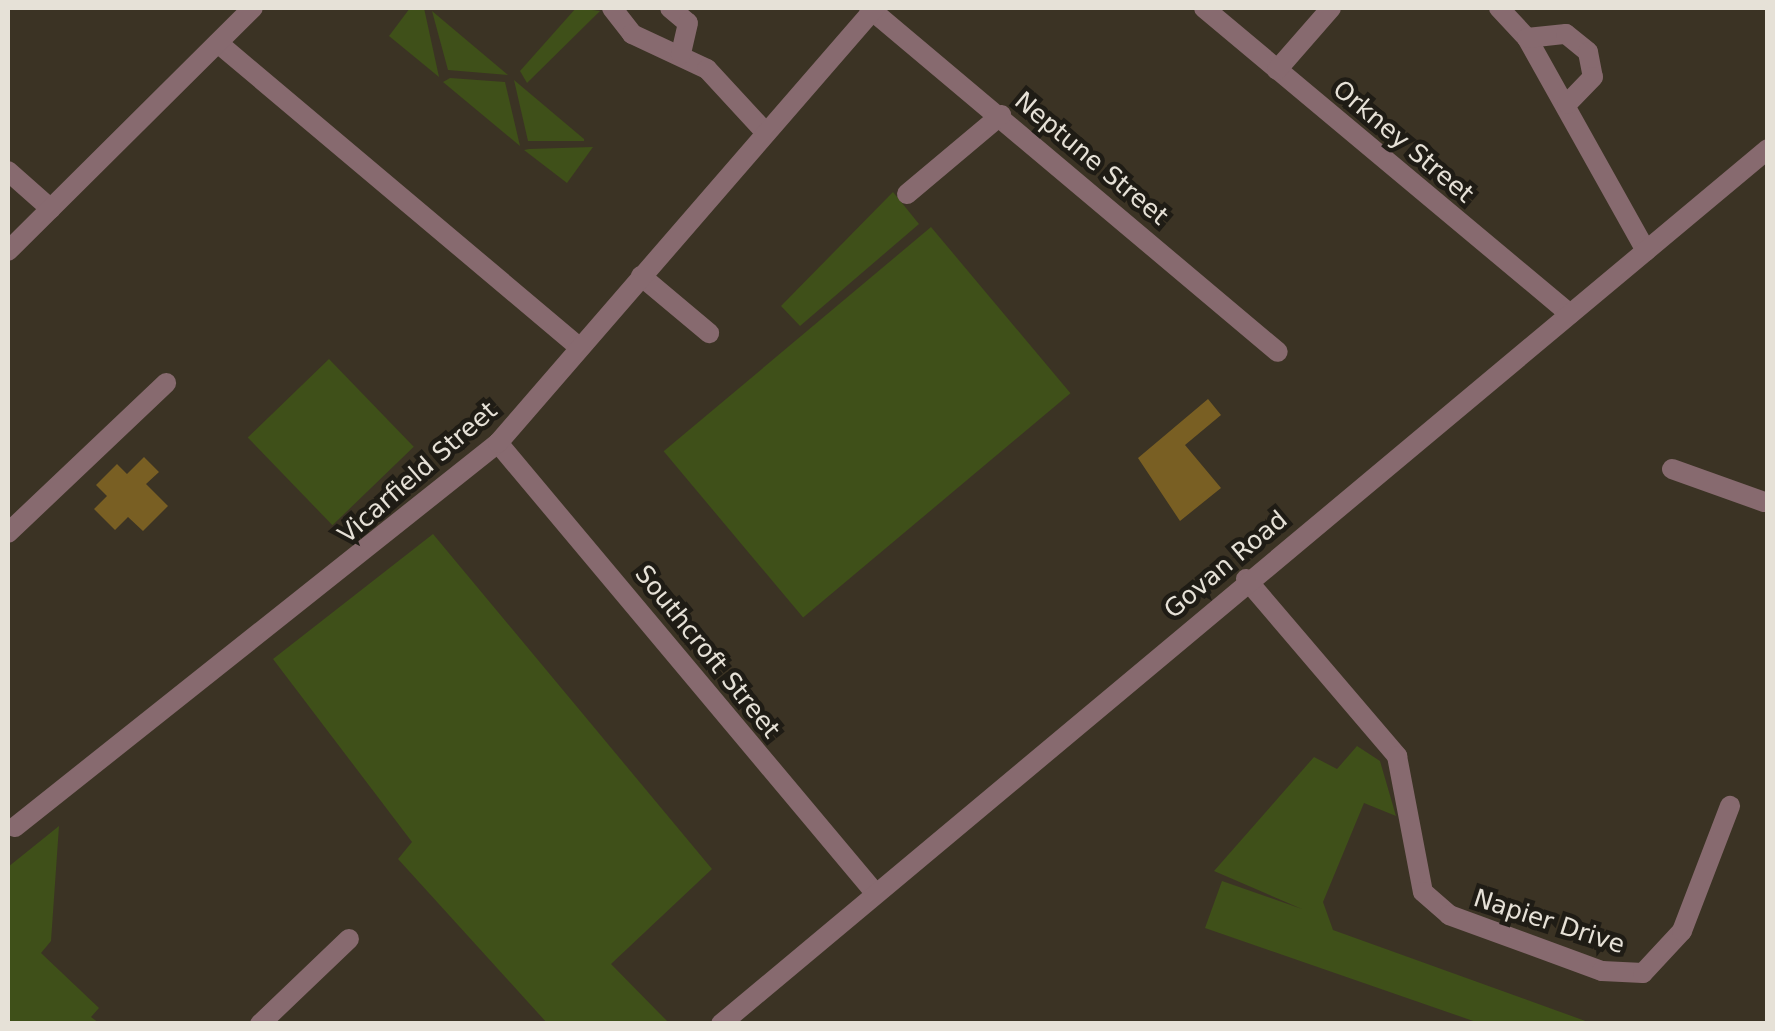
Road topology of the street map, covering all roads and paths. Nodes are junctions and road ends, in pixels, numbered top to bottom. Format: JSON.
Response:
{"nodes":[{"id":1,"x":254,"y":8,"type":"edge"},
{"id":2,"x":612,"y":8,"type":"edge"},
{"id":3,"x":670,"y":8,"type":"edge"},
{"id":4,"x":872,"y":8,"type":"edge"},
{"id":5,"x":1204,"y":8,"type":"edge"},
{"id":6,"x":1331,"y":8,"type":"edge"},
{"id":7,"x":1498,"y":8,"type":"edge"},
{"id":8,"x":1527,"y":38,"type":"junction"},
{"id":9,"x":218,"y":43,"type":"junction"},
{"id":10,"x":681,"y":54,"type":"junction"},
{"id":11,"x":1277,"y":70,"type":"junction"},
{"id":12,"x":1568,"y":104,"type":"junction"},
{"id":13,"x":1000,"y":115,"type":"junction"},
{"id":14,"x":766,"y":133,"type":"junction"},
{"id":15,"x":1768,"y":150,"type":"edge"},
{"id":16,"x":8,"y":172,"type":"edge"},
{"id":17,"x":907,"y":194,"type":"dead end"},
{"id":18,"x":50,"y":209,"type":"junction"},
{"id":19,"x":8,"y":251,"type":"edge"},
{"id":20,"x":1646,"y":251,"type":"junction"},
{"id":21,"x":641,"y":276,"type":"junction"},
{"id":22,"x":1570,"y":314,"type":"junction"},
{"id":23,"x":709,"y":333,"type":"dead end"},
{"id":24,"x":579,"y":347,"type":"junction"},
{"id":25,"x":1278,"y":352,"type":"dead end"},
{"id":26,"x":166,"y":383,"type":"dead end"},
{"id":27,"x":498,"y":444,"type":"junction"},
{"id":28,"x":1672,"y":469,"type":"dead end"},
{"id":29,"x":1766,"y":500,"type":"edge"},
{"id":30,"x":8,"y":533,"type":"edge"},
{"id":31,"x":1246,"y":580,"type":"junction"},
{"id":32,"x":1730,"y":806,"type":"dead end"},
{"id":33,"x":15,"y":827,"type":"dead end"},
{"id":34,"x":876,"y":894,"type":"junction"},
{"id":35,"x":349,"y":939,"type":"dead end"},
{"id":36,"x":260,"y":1024,"type":"edge"},
{"id":37,"x":721,"y":1024,"type":"edge"}],
"edges":[{"from":1,"to":9,"type":"street"},
{"from":2,"to":10,"type":"street"},
{"from":3,"to":10,"type":"street"},
{"from":4,"to":13,"type":"street","name":"Neptune Street"},
{"from":4,"to":14,"type":"street","name":"Vicarfield Street"},
{"from":5,"to":11,"type":"street","name":"Orkney Street"},
{"from":6,"to":11,"type":"street"},
{"from":7,"to":8,"type":"street"},
{"from":8,"to":12,"type":"street"},
{"from":8,"to":12,"type":"street"},
{"from":9,"to":18,"type":"street"},
{"from":9,"to":24,"type":"street"},
{"from":10,"to":14,"type":"street"},
{"from":11,"to":22,"type":"street","name":"Orkney Street"},
{"from":12,"to":20,"type":"street"},
{"from":13,"to":17,"type":"street"},
{"from":13,"to":25,"type":"street","name":"Neptune Street"},
{"from":14,"to":21,"type":"street","name":"Vicarfield Street"},
{"from":15,"to":20,"type":"street","name":"Govan Road"},
{"from":16,"to":18,"type":"street"},
{"from":18,"to":19,"type":"street"},
{"from":20,"to":22,"type":"street","name":"Govan Road"},
{"from":21,"to":23,"type":"street"},
{"from":21,"to":24,"type":"street","name":"Vicarfield Street"},
{"from":22,"to":31,"type":"street","name":"Govan Road"},
{"from":24,"to":27,"type":"street","name":"Vicarfield Street"},
{"from":26,"to":30,"type":"street"},
{"from":27,"to":33,"type":"street","name":"Vicarfield Street"},
{"from":27,"to":34,"type":"street","name":"Southcroft Street"},
{"from":28,"to":29,"type":"street"},
{"from":31,"to":32,"type":"street","name":"Napier Drive"},
{"from":31,"to":34,"type":"street","name":"Govan Road"},
{"from":34,"to":37,"type":"street","name":"Govan Road"},
{"from":35,"to":36,"type":"street"}]}
